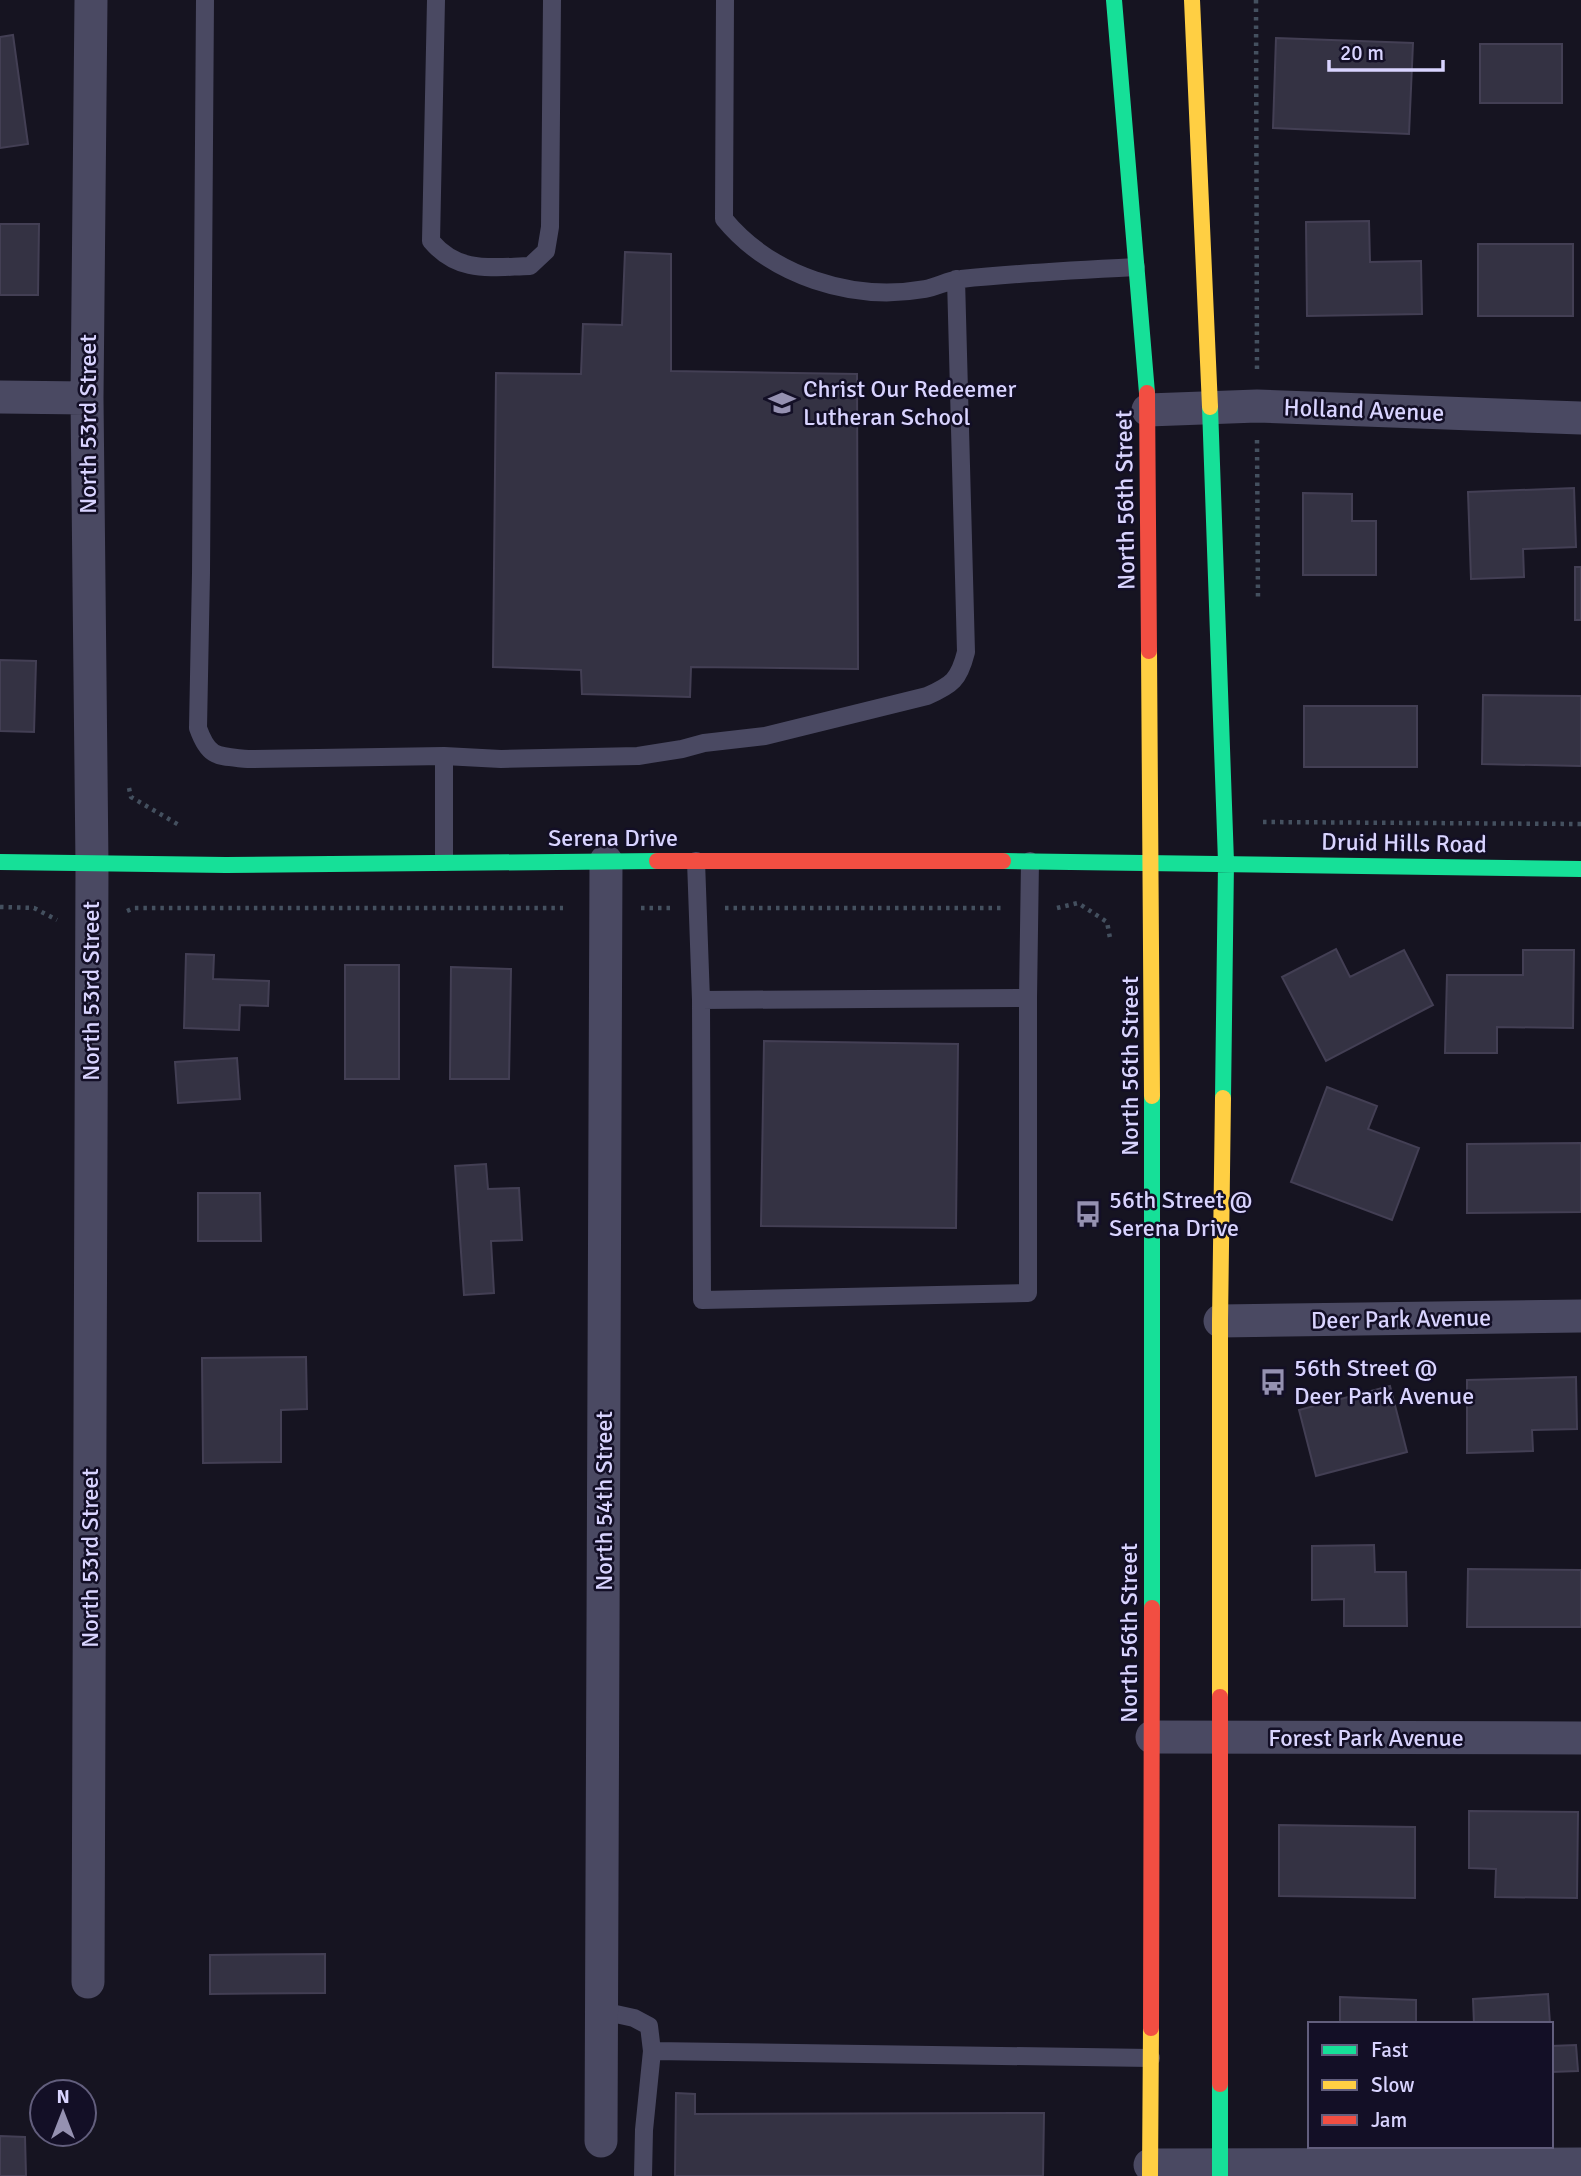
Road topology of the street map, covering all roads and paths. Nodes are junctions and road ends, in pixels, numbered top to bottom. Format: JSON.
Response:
{"nodes":[{"id":1,"x":91,"y":0,"type":"edge"},
{"id":2,"x":205,"y":0,"type":"edge"},
{"id":3,"x":436,"y":0,"type":"edge"},
{"id":4,"x":552,"y":0,"type":"edge"},
{"id":5,"x":725,"y":0,"type":"edge"},
{"id":6,"x":1114,"y":0,"type":"edge"},
{"id":7,"x":1192,"y":0,"type":"edge"},
{"id":8,"x":1256,"y":0,"type":"edge"},
{"id":9,"x":1136,"y":267,"type":"junction"},
{"id":10,"x":956,"y":279,"type":"junction"},
{"id":11,"x":0,"y":397,"type":"edge"},
{"id":12,"x":87,"y":398,"type":"junction"},
{"id":13,"x":1257,"y":406,"type":"junction"},
{"id":14,"x":1210,"y":408,"type":"junction"},
{"id":15,"x":1148,"y":410,"type":"junction"},
{"id":16,"x":1581,"y":418,"type":"edge"},
{"id":17,"x":1258,"y":600,"type":"dead end"},
{"id":18,"x":444,"y":756,"type":"junction"},
{"id":19,"x":1261,"y":822,"type":"dead end"},
{"id":20,"x":1581,"y":824,"type":"edge"},
{"id":21,"x":606,"y":861,"type":"junction"},
{"id":22,"x":696,"y":861,"type":"junction"},
{"id":23,"x":0,"y":862,"type":"edge"},
{"id":24,"x":444,"y":862,"type":"junction"},
{"id":25,"x":1030,"y":862,"type":"junction"},
{"id":26,"x":1152,"y":862,"type":"junction"},
{"id":27,"x":1226,"y":862,"type":"junction"},
{"id":28,"x":92,"y":865,"type":"junction"},
{"id":29,"x":1581,"y":869,"type":"edge"},
{"id":30,"x":0,"y":907,"type":"edge"},
{"id":31,"x":563,"y":908,"type":"dead end"},
{"id":32,"x":640,"y":908,"type":"dead end"},
{"id":33,"x":697,"y":908,"type":"junction"},
{"id":34,"x":1028,"y":908,"type":"junction"},
{"id":35,"x":92,"y":922,"type":"junction"},
{"id":36,"x":1111,"y":946,"type":"dead end"},
{"id":37,"x":1028,"y":998,"type":"junction"},
{"id":38,"x":701,"y":1000,"type":"junction"},
{"id":39,"x":1581,"y":1316,"type":"edge"},
{"id":40,"x":1220,"y":1321,"type":"junction"},
{"id":41,"x":1152,"y":1737,"type":"junction"},
{"id":42,"x":1219,"y":1738,"type":"junction"},
{"id":43,"x":1581,"y":1738,"type":"edge"},
{"id":44,"x":88,"y":1982,"type":"dead end"},
{"id":45,"x":602,"y":2011,"type":"junction"},
{"id":46,"x":652,"y":2051,"type":"junction"},
{"id":47,"x":1151,"y":2058,"type":"junction"},
{"id":48,"x":601,"y":2141,"type":"dead end"},
{"id":49,"x":1581,"y":2164,"type":"edge"},
{"id":50,"x":1220,"y":2170,"type":"edge"},
{"id":51,"x":1150,"y":2171,"type":"edge"},
{"id":52,"x":643,"y":2176,"type":"edge"}],
"edges":[{"from":1,"to":12,"type":"street","name":"North 53rd Street"},
{"from":2,"to":18,"type":"lane"},
{"from":3,"to":4,"type":"lane"},
{"from":5,"to":10,"type":"lane"},
{"from":6,"to":9,"type":"main road","name":"North 56th Street"},
{"from":7,"to":14,"type":"main road"},
{"from":8,"to":13,"type":"path"},
{"from":9,"to":10,"type":"lane"},
{"from":9,"to":15,"type":"main road","name":"North 56th Street"},
{"from":10,"to":18,"type":"lane"},
{"from":11,"to":12,"type":"street"},
{"from":12,"to":28,"type":"street","name":"North 53rd Street"},
{"from":13,"to":14,"type":"street","name":"Holland Avenue"},
{"from":13,"to":16,"type":"street","name":"Holland Avenue"},
{"from":13,"to":17,"type":"path"},
{"from":14,"to":15,"type":"street","name":"Holland Avenue"},
{"from":14,"to":27,"type":"main road"},
{"from":15,"to":26,"type":"main road","name":"North 56th Street"},
{"from":18,"to":24,"type":"lane"},
{"from":19,"to":20,"type":"path"},
{"from":21,"to":22,"type":"main road","name":"Serena Drive"},
{"from":21,"to":24,"type":"main road","name":"Serena Drive"},
{"from":21,"to":45,"type":"street","name":"North 54th Street"},
{"from":22,"to":25,"type":"main road","name":"Serena Drive"},
{"from":22,"to":33,"type":"lane"},
{"from":23,"to":28,"type":"main road","name":"Serena Drive"},
{"from":24,"to":28,"type":"main road","name":"Serena Drive"},
{"from":25,"to":26,"type":"main road","name":"Serena Drive"},
{"from":25,"to":34,"type":"lane"},
{"from":26,"to":27,"type":"main road","name":"Serena Drive"},
{"from":26,"to":41,"type":"main road","name":"North 56th Street"},
{"from":27,"to":29,"type":"main road","name":"Druid Hills Road"},
{"from":27,"to":40,"type":"main road"},
{"from":28,"to":35,"type":"street","name":"North 53rd Street"},
{"from":30,"to":35,"type":"path"},
{"from":31,"to":35,"type":"path"},
{"from":32,"to":33,"type":"path"},
{"from":33,"to":34,"type":"path"},
{"from":33,"to":38,"type":"lane"},
{"from":34,"to":36,"type":"path"},
{"from":34,"to":37,"type":"lane"},
{"from":35,"to":44,"type":"street","name":"North 53rd Street"},
{"from":37,"to":38,"type":"lane"},
{"from":37,"to":38,"type":"lane"},
{"from":39,"to":40,"type":"street","name":"Deer Park Avenue"},
{"from":40,"to":42,"type":"main road"},
{"from":41,"to":42,"type":"street","name":"Forest Park Avenue"},
{"from":41,"to":47,"type":"main road","name":"North 56th Street"},
{"from":42,"to":43,"type":"street","name":"Forest Park Avenue"},
{"from":42,"to":50,"type":"main road"},
{"from":45,"to":46,"type":"lane"},
{"from":45,"to":48,"type":"street","name":"North 54th Street"},
{"from":46,"to":47,"type":"lane"},
{"from":46,"to":52,"type":"lane"},
{"from":47,"to":51,"type":"main road","name":"North 56th Street"},
{"from":49,"to":50,"type":"street"},
{"from":50,"to":51,"type":"street"}]}
